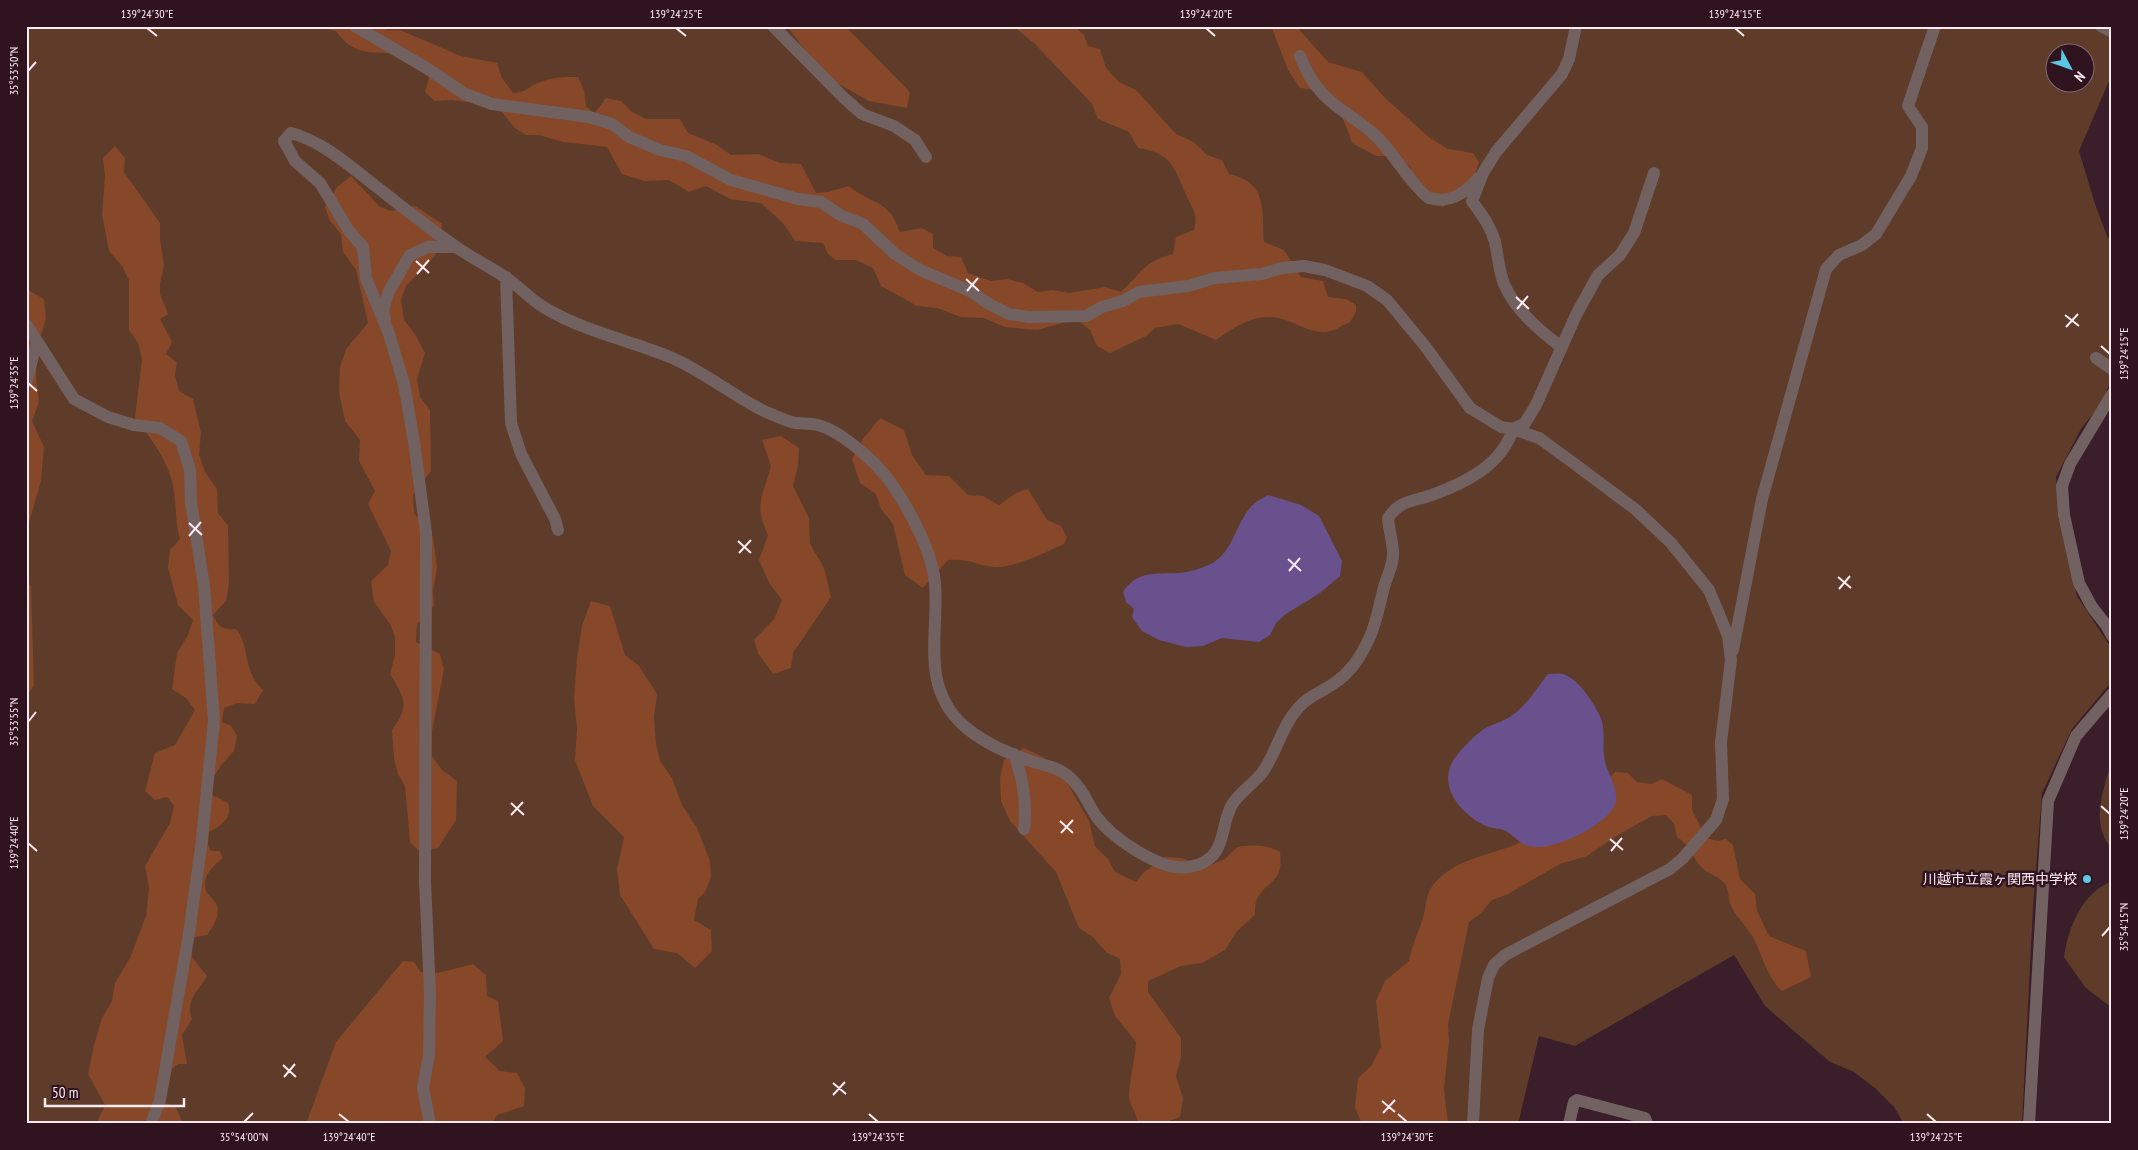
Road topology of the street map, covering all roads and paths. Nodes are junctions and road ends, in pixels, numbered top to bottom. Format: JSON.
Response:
{"nodes":[{"id":1,"x":355,"y":26,"type":"edge"},
{"id":2,"x":773,"y":26,"type":"edge"},
{"id":3,"x":1576,"y":26,"type":"edge"},
{"id":4,"x":1935,"y":26,"type":"edge"},
{"id":5,"x":2101,"y":26,"type":"edge"},
{"id":6,"x":2112,"y":32,"type":"edge"},
{"id":7,"x":1300,"y":56,"type":"dead end"},
{"id":8,"x":926,"y":157,"type":"dead end"},
{"id":9,"x":1482,"y":173,"type":"junction"},
{"id":10,"x":1654,"y":173,"type":"dead end"},
{"id":11,"x":456,"y":247,"type":"junction"},
{"id":12,"x":506,"y":277,"type":"junction"},
{"id":13,"x":30,"y":332,"type":"edge"},
{"id":14,"x":389,"y":334,"type":"junction"},
{"id":15,"x":1561,"y":347,"type":"junction"},
{"id":16,"x":2096,"y":358,"type":"dead end"},
{"id":17,"x":2112,"y":369,"type":"edge"},
{"id":18,"x":26,"y":383,"type":"edge"},
{"id":19,"x":2112,"y":394,"type":"edge"},
{"id":20,"x":1513,"y":428,"type":"junction"},
{"id":21,"x":558,"y":530,"type":"dead end"},
{"id":22,"x":2112,"y":636,"type":"edge"},
{"id":23,"x":1731,"y":660,"type":"junction"},
{"id":24,"x":2112,"y":694,"type":"edge"},
{"id":25,"x":1014,"y":754,"type":"junction"},
{"id":26,"x":1024,"y":829,"type":"dead end"},
{"id":27,"x":151,"y":1124,"type":"edge"},
{"id":28,"x":430,"y":1124,"type":"edge"},
{"id":29,"x":1472,"y":1124,"type":"edge"},
{"id":30,"x":1569,"y":1124,"type":"edge"},
{"id":31,"x":1647,"y":1124,"type":"edge"},
{"id":32,"x":2029,"y":1124,"type":"edge"}],
"edges":[{"from":1,"to":20,"type":"street"},
{"from":2,"to":8,"type":"street"},
{"from":3,"to":9,"type":"street"},
{"from":4,"to":23,"type":"street"},
{"from":5,"to":6,"type":"street"},
{"from":7,"to":9,"type":"street"},
{"from":9,"to":15,"type":"street"},
{"from":10,"to":15,"type":"street"},
{"from":11,"to":12,"type":"street"},
{"from":11,"to":14,"type":"street"},
{"from":11,"to":14,"type":"street"},
{"from":12,"to":21,"type":"street"},
{"from":12,"to":25,"type":"street"},
{"from":13,"to":18,"type":"street"},
{"from":13,"to":27,"type":"street"},
{"from":14,"to":28,"type":"street"},
{"from":15,"to":20,"type":"street"},
{"from":16,"to":17,"type":"street"},
{"from":19,"to":22,"type":"street"},
{"from":20,"to":23,"type":"street"},
{"from":20,"to":25,"type":"street"},
{"from":23,"to":29,"type":"street"},
{"from":24,"to":32,"type":"street"},
{"from":25,"to":26,"type":"street"},
{"from":30,"to":31,"type":"street"}]}
